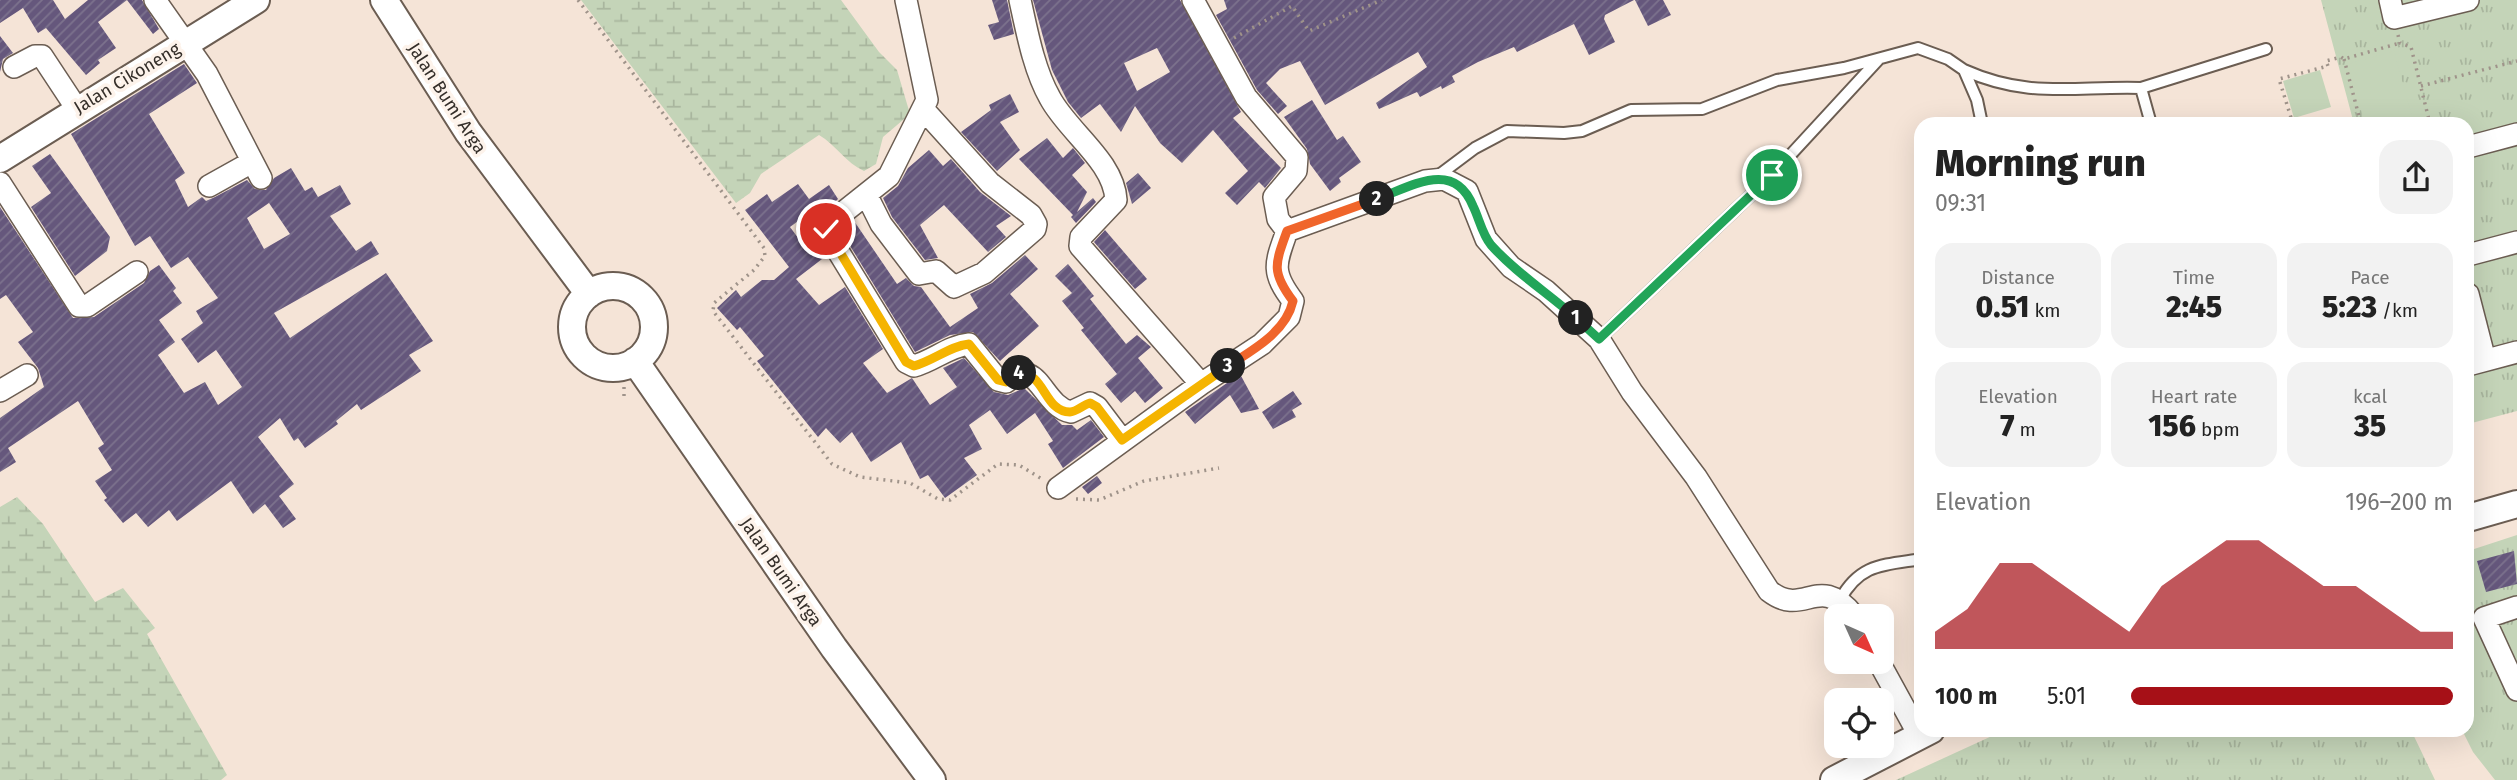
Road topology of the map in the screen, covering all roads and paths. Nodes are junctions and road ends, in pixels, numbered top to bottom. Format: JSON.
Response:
{"nodes":[{"id":1,"x":155,"y":0,"type":"edge"},
{"id":2,"x":384,"y":0,"type":"edge"},
{"id":3,"x":578,"y":0,"type":"edge"},
{"id":4,"x":906,"y":0,"type":"edge"},
{"id":5,"x":1020,"y":0,"type":"edge"},
{"id":6,"x":1193,"y":0,"type":"edge"},
{"id":7,"x":1382,"y":0,"type":"edge"},
{"id":8,"x":2468,"y":0,"type":"edge"},
{"id":9,"x":243,"y":3,"type":"edge"},
{"id":10,"x":2392,"y":9,"type":"edge"},
{"id":11,"x":186,"y":43,"type":"junction"},
{"id":12,"x":2400,"y":43,"type":"junction"},
{"id":13,"x":1219,"y":47,"type":"junction"},
{"id":14,"x":2266,"y":49,"type":"dead end"},
{"id":15,"x":2344,"y":59,"type":"junction"},
{"id":16,"x":1878,"y":60,"type":"junction"},
{"id":17,"x":2517,"y":61,"type":"edge"},
{"id":18,"x":14,"y":67,"type":"dead end"},
{"id":19,"x":1964,"y":70,"type":"junction"},
{"id":20,"x":2421,"y":86,"type":"junction"},
{"id":21,"x":2141,"y":88,"type":"junction"},
{"id":22,"x":77,"y":109,"type":"junction"},
{"id":23,"x":924,"y":110,"type":"junction"},
{"id":24,"x":1981,"y":117,"type":"edge"},
{"id":25,"x":2149,"y":117,"type":"edge"},
{"id":26,"x":2290,"y":117,"type":"edge"},
{"id":27,"x":2359,"y":117,"type":"edge"},
{"id":28,"x":2428,"y":117,"type":"edge"},
{"id":29,"x":2517,"y":134,"type":"edge"},
{"id":30,"x":2474,"y":145,"type":"edge"},
{"id":31,"x":0,"y":159,"type":"edge"},
{"id":32,"x":1433,"y":180,"type":"junction"},
{"id":33,"x":0,"y":183,"type":"edge"},
{"id":34,"x":209,"y":186,"type":"dead end"},
{"id":35,"x":867,"y":195,"type":"junction"},
{"id":36,"x":1287,"y":231,"type":"junction"},
{"id":37,"x":2517,"y":242,"type":"edge"},
{"id":38,"x":2474,"y":254,"type":"edge"},
{"id":39,"x":137,"y":272,"type":"dead end"},
{"id":40,"x":589,"y":294,"type":"junction"},
{"id":41,"x":1599,"y":339,"type":"junction"},
{"id":42,"x":2517,"y":352,"type":"edge"},
{"id":43,"x":635,"y":361,"type":"junction"},
{"id":44,"x":2476,"y":363,"type":"edge"},
{"id":45,"x":27,"y":375,"type":"dead end"},
{"id":46,"x":1200,"y":384,"type":"junction"},
{"id":47,"x":0,"y":391,"type":"edge"},
{"id":48,"x":1122,"y":440,"type":"junction"},
{"id":49,"x":1219,"y":468,"type":"dead end"},
{"id":50,"x":1058,"y":488,"type":"junction"},
{"id":51,"x":2517,"y":504,"type":"edge"},
{"id":52,"x":2474,"y":516,"type":"edge"},
{"id":53,"x":1914,"y":560,"type":"edge"},
{"id":54,"x":1842,"y":604,"type":"edge"},
{"id":55,"x":1847,"y":604,"type":"edge"},
{"id":56,"x":2517,"y":607,"type":"edge"},
{"id":57,"x":1887,"y":674,"type":"edge"},
{"id":58,"x":2517,"y":690,"type":"edge"},
{"id":59,"x":1914,"y":715,"type":"edge"},
{"id":60,"x":1916,"y":737,"type":"edge"},
{"id":61,"x":932,"y":780,"type":"edge"},
{"id":62,"x":1834,"y":780,"type":"edge"}],
"edges":[{"from":1,"to":11,"type":"street"},
{"from":2,"to":40,"type":"street","name":"Jalan Bumi Arga"},
{"from":3,"to":50,"type":"path"},
{"from":4,"to":23,"type":"street"},
{"from":5,"to":46,"type":"street"},
{"from":6,"to":13,"type":"street"},
{"from":7,"to":13,"type":"path"},
{"from":8,"to":10,"type":"street"},
{"from":9,"to":11,"type":"street","name":"Jalan Cikoneng"},
{"from":10,"to":12,"type":"path"},
{"from":11,"to":22,"type":"street","name":"Jalan Cikoneng"},
{"from":11,"to":34,"type":"street"},
{"from":12,"to":15,"type":"path"},
{"from":12,"to":20,"type":"path"},
{"from":13,"to":36,"type":"street"},
{"from":14,"to":21,"type":"lane"},
{"from":15,"to":26,"type":"path"},
{"from":15,"to":27,"type":"path"},
{"from":16,"to":19,"type":"lane"},
{"from":16,"to":32,"type":"lane"},
{"from":16,"to":41,"type":"lane"},
{"from":17,"to":20,"type":"path"},
{"from":18,"to":22,"type":"street"},
{"from":19,"to":21,"type":"lane"},
{"from":19,"to":24,"type":"lane"},
{"from":20,"to":28,"type":"path"},
{"from":21,"to":25,"type":"lane"},
{"from":22,"to":31,"type":"street","name":"Jalan Cikoneng"},
{"from":23,"to":35,"type":"street"},
{"from":23,"to":35,"type":"street"},
{"from":29,"to":30,"type":"street"},
{"from":32,"to":36,"type":"street"},
{"from":32,"to":41,"type":"street"},
{"from":33,"to":39,"type":"street"},
{"from":35,"to":48,"type":"street"},
{"from":36,"to":46,"type":"street"},
{"from":37,"to":38,"type":"street"},
{"from":40,"to":43,"type":"street"},
{"from":40,"to":43,"type":"street"},
{"from":41,"to":54,"type":"street"},
{"from":42,"to":44,"type":"street"},
{"from":43,"to":61,"type":"street","name":"Jalan Bumi Arga"},
{"from":45,"to":47,"type":"street"},
{"from":46,"to":48,"type":"street"},
{"from":48,"to":50,"type":"street"},
{"from":49,"to":50,"type":"path"},
{"from":51,"to":52,"type":"street"},
{"from":53,"to":55,"type":"lane"},
{"from":56,"to":58,"type":"street"},
{"from":57,"to":59,"type":"street"},
{"from":60,"to":62,"type":"street"}]}
